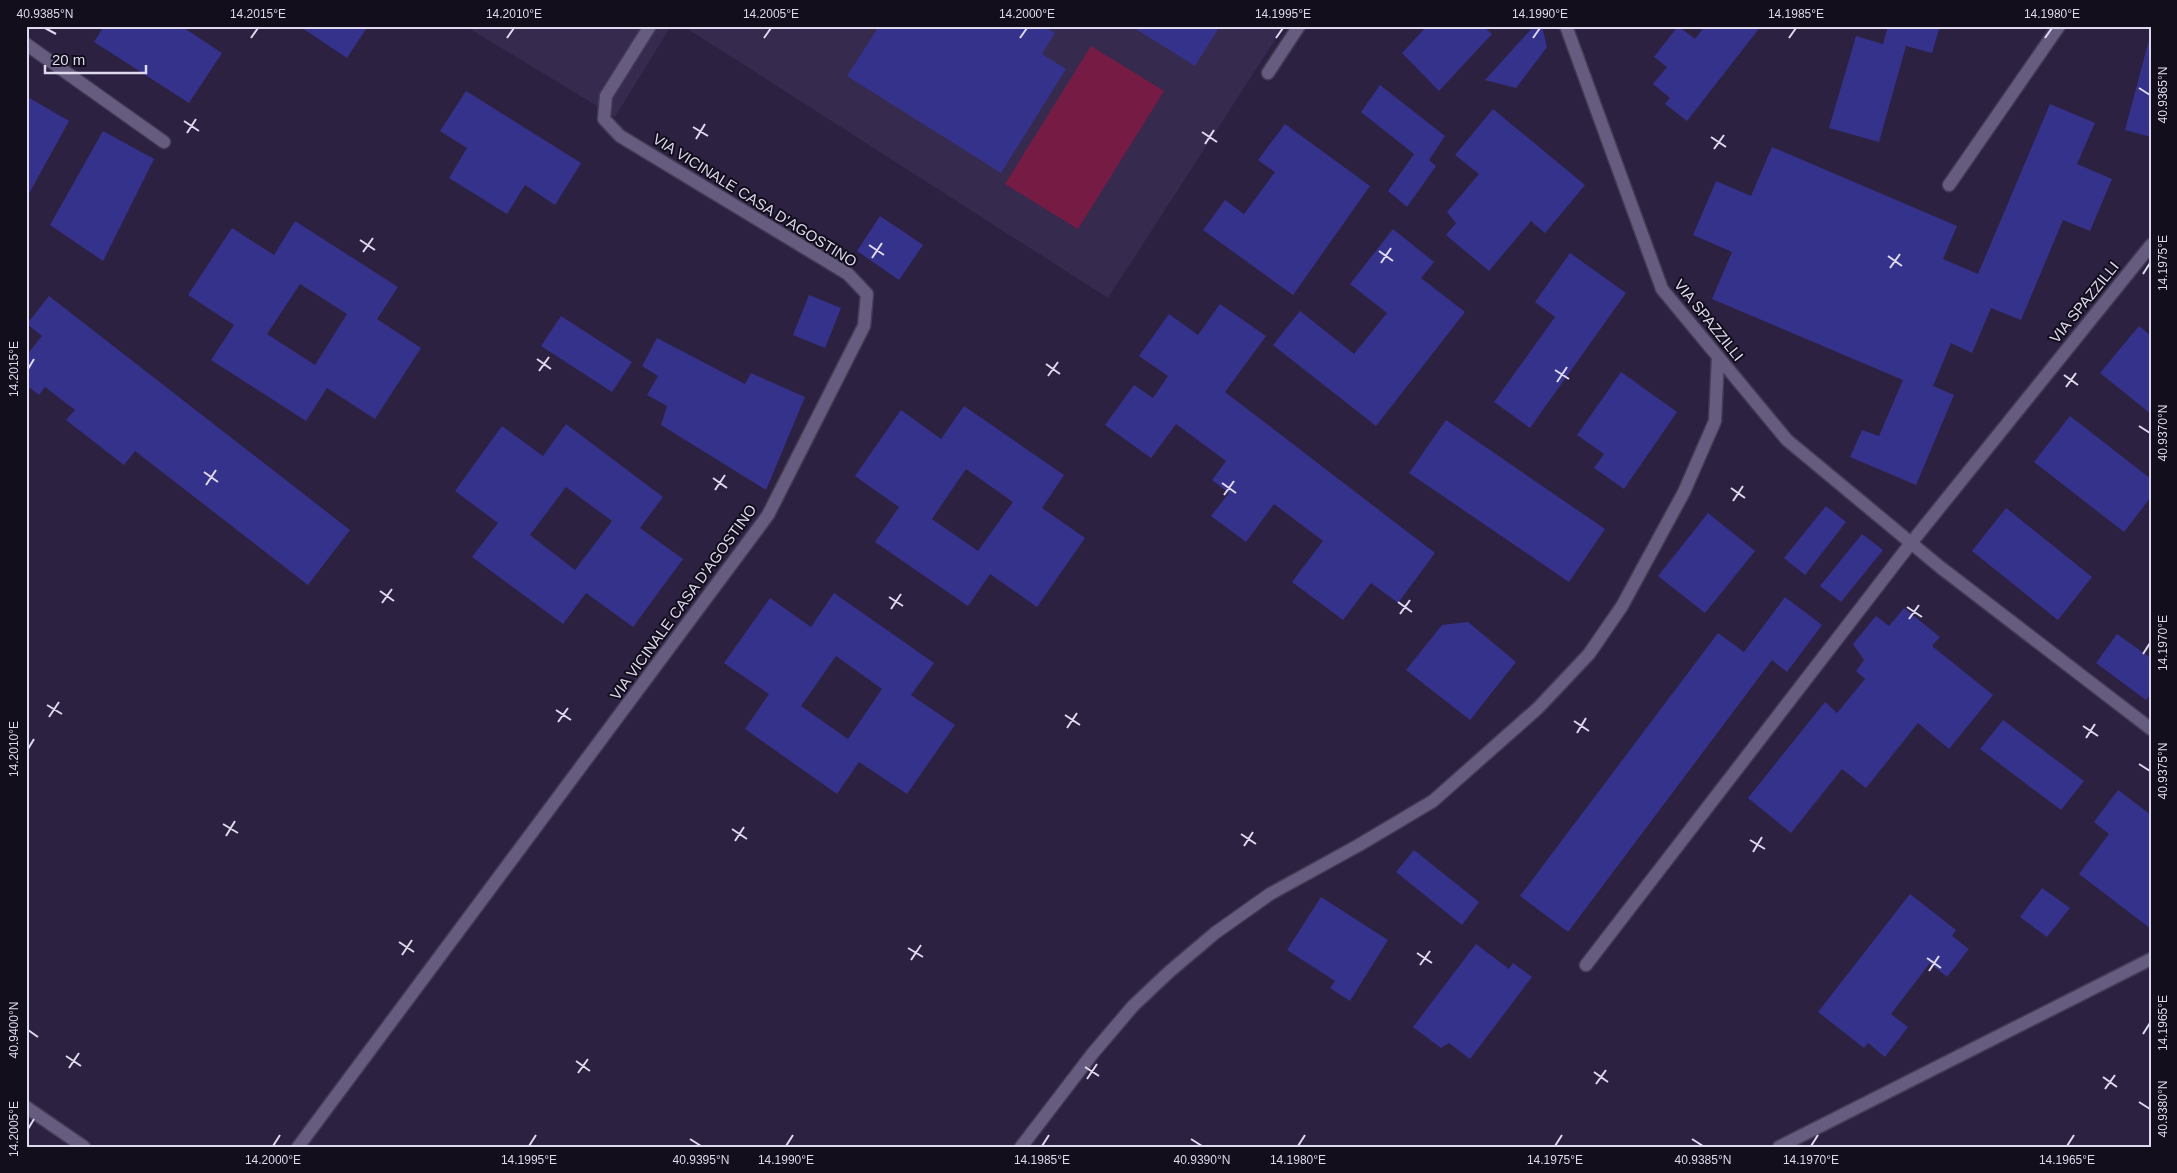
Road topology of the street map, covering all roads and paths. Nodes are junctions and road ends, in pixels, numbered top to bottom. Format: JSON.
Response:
{"nodes":[{"id":1,"x":650,"y":26,"type":"edge"},
{"id":2,"x":1299,"y":26,"type":"edge"},
{"id":3,"x":1566,"y":26,"type":"edge"},
{"id":4,"x":2059,"y":26,"type":"edge"},
{"id":5,"x":26,"y":44,"type":"edge"},
{"id":6,"x":1268,"y":73,"type":"dead end"},
{"id":7,"x":164,"y":142,"type":"dead end"},
{"id":8,"x":1949,"y":185,"type":"dead end"},
{"id":9,"x":2151,"y":245,"type":"edge"},
{"id":10,"x":1718,"y":357,"type":"junction"},
{"id":11,"x":1911,"y":543,"type":"junction"},
{"id":12,"x":2151,"y":729,"type":"edge"},
{"id":13,"x":2151,"y":959,"type":"edge"},
{"id":14,"x":1586,"y":964,"type":"dead end"},
{"id":15,"x":26,"y":1107,"type":"edge"},
{"id":16,"x":84,"y":1147,"type":"edge"},
{"id":17,"x":298,"y":1147,"type":"edge"},
{"id":18,"x":1021,"y":1147,"type":"edge"},
{"id":19,"x":1779,"y":1147,"type":"edge"}],
"edges":[{"from":1,"to":17,"type":"street","name":"VIA VICINALE CASA D'AGOSTINO"},
{"from":2,"to":6,"type":"street"},
{"from":3,"to":10,"type":"street","name":"VIA SPAZZILLI"},
{"from":4,"to":8,"type":"street"},
{"from":5,"to":7,"type":"street"},
{"from":9,"to":11,"type":"street","name":"VIA SPAZZILLI"},
{"from":10,"to":11,"type":"street","name":"VIA SPAZZILLI"},
{"from":10,"to":18,"type":"street"},
{"from":11,"to":12,"type":"street","name":"VIA SPAZZILLI"},
{"from":11,"to":14,"type":"street"},
{"from":13,"to":19,"type":"street"},
{"from":15,"to":16,"type":"street"}]}
